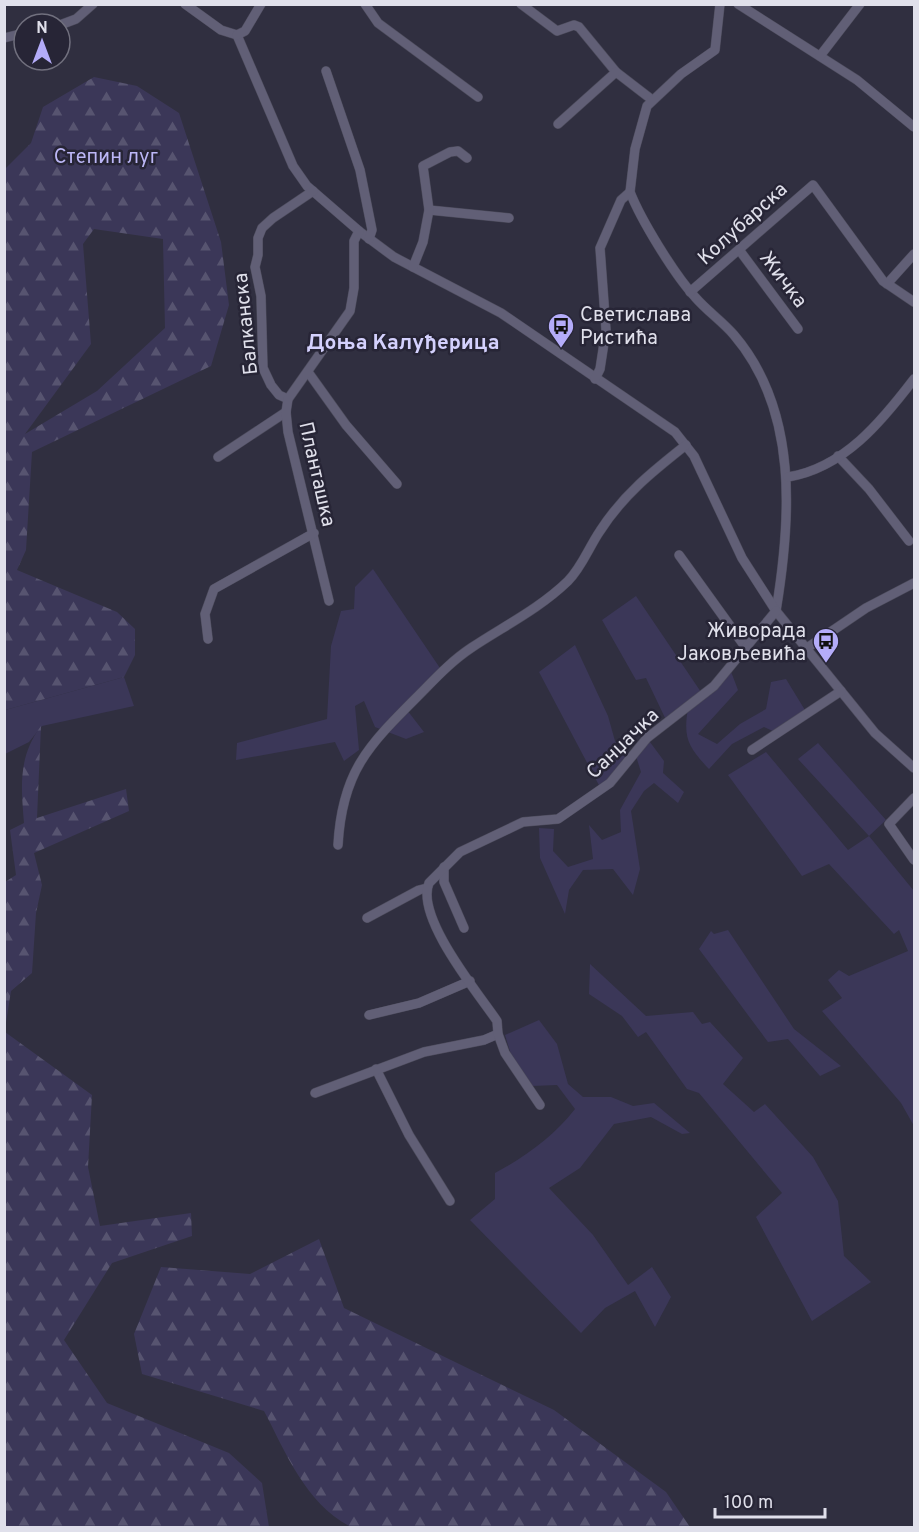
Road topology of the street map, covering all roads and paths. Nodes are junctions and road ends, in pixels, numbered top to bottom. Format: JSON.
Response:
{"nodes":[{"id":1,"x":93,"y":4,"type":"edge"},
{"id":2,"x":185,"y":4,"type":"edge"},
{"id":3,"x":261,"y":4,"type":"edge"},
{"id":4,"x":365,"y":4,"type":"edge"},
{"id":5,"x":521,"y":4,"type":"edge"},
{"id":6,"x":720,"y":4,"type":"edge"},
{"id":7,"x":738,"y":4,"type":"edge"},
{"id":8,"x":860,"y":4,"type":"edge"},
{"id":9,"x":72,"y":20,"type":"edge"},
{"id":10,"x":237,"y":35,"type":"junction"},
{"id":11,"x":820,"y":56,"type":"junction"},
{"id":12,"x":326,"y":71,"type":"dead end"},
{"id":13,"x":616,"y":72,"type":"junction"},
{"id":14,"x":478,"y":97,"type":"dead end"},
{"id":15,"x":651,"y":99,"type":"junction"},
{"id":16,"x":558,"y":124,"type":"dead end"},
{"id":17,"x":915,"y":127,"type":"edge"},
{"id":18,"x":467,"y":158,"type":"dead end"},
{"id":19,"x":313,"y":191,"type":"junction"},
{"id":20,"x":630,"y":192,"type":"junction"},
{"id":21,"x":429,"y":210,"type":"junction"},
{"id":22,"x":509,"y":218,"type":"dead end"},
{"id":23,"x":359,"y":231,"type":"junction"},
{"id":24,"x":369,"y":238,"type":"junction"},
{"id":25,"x":740,"y":251,"type":"junction"},
{"id":26,"x":915,"y":254,"type":"edge"},
{"id":27,"x":413,"y":267,"type":"junction"},
{"id":28,"x":887,"y":284,"type":"junction"},
{"id":29,"x":690,"y":292,"type":"junction"},
{"id":30,"x":915,"y":302,"type":"edge"},
{"id":31,"x":798,"y":329,"type":"dead end"},
{"id":32,"x":308,"y":372,"type":"junction"},
{"id":33,"x":595,"y":379,"type":"junction"},
{"id":34,"x":915,"y":379,"type":"edge"},
{"id":35,"x":288,"y":399,"type":"junction"},
{"id":36,"x":286,"y":412,"type":"junction"},
{"id":37,"x":686,"y":445,"type":"junction"},
{"id":38,"x":838,"y":456,"type":"junction"},
{"id":39,"x":218,"y":457,"type":"dead end"},
{"id":40,"x":788,"y":477,"type":"junction"},
{"id":41,"x":397,"y":484,"type":"dead end"},
{"id":42,"x":314,"y":533,"type":"junction"},
{"id":43,"x":909,"y":541,"type":"dead end"},
{"id":44,"x":679,"y":555,"type":"dead end"},
{"id":45,"x":915,"y":583,"type":"edge"},
{"id":46,"x":328,"y":601,"type":"dead end"},
{"id":47,"x":776,"y":611,"type":"junction"},
{"id":48,"x":208,"y":639,"type":"dead end"},
{"id":49,"x":747,"y":648,"type":"junction"},
{"id":50,"x":807,"y":648,"type":"junction"},
{"id":51,"x":841,"y":691,"type":"junction"},
{"id":52,"x":752,"y":750,"type":"dead end"},
{"id":53,"x":915,"y":768,"type":"edge"},
{"id":54,"x":915,"y":798,"type":"edge"},
{"id":55,"x":338,"y":845,"type":"dead end"},
{"id":56,"x":915,"y":860,"type":"edge"},
{"id":57,"x":444,"y":867,"type":"junction"},
{"id":58,"x":427,"y":888,"type":"junction"},
{"id":59,"x":366,"y":918,"type":"dead end"},
{"id":60,"x":464,"y":928,"type":"dead end"},
{"id":61,"x":470,"y":981,"type":"junction"},
{"id":62,"x":369,"y":1015,"type":"dead end"},
{"id":63,"x":498,"y":1034,"type":"junction"},
{"id":64,"x":376,"y":1069,"type":"junction"},
{"id":65,"x":315,"y":1093,"type":"dead end"},
{"id":66,"x":540,"y":1105,"type":"dead end"},
{"id":67,"x":450,"y":1201,"type":"dead end"}],
"edges":[{"from":1,"to":9,"type":"street"},
{"from":2,"to":10,"type":"street"},
{"from":3,"to":10,"type":"street"},
{"from":4,"to":14,"type":"street"},
{"from":5,"to":13,"type":"street"},
{"from":6,"to":15,"type":"street"},
{"from":7,"to":11,"type":"street"},
{"from":8,"to":11,"type":"street"},
{"from":10,"to":19,"type":"street"},
{"from":11,"to":17,"type":"street"},
{"from":12,"to":24,"type":"street"},
{"from":13,"to":15,"type":"street"},
{"from":13,"to":16,"type":"street"},
{"from":15,"to":20,"type":"street"},
{"from":18,"to":21,"type":"street"},
{"from":19,"to":23,"type":"street"},
{"from":19,"to":35,"type":"street","name":"Балканска"},
{"from":20,"to":29,"type":"street"},
{"from":20,"to":33,"type":"street"},
{"from":21,"to":22,"type":"street"},
{"from":21,"to":27,"type":"street"},
{"from":23,"to":24,"type":"street"},
{"from":23,"to":32,"type":"street","name":"Планташка"},
{"from":24,"to":27,"type":"street"},
{"from":25,"to":28,"type":"street","name":"Колубарска"},
{"from":25,"to":29,"type":"street","name":"Колубарска"},
{"from":25,"to":31,"type":"street","name":"Жичка"},
{"from":26,"to":28,"type":"street"},
{"from":27,"to":33,"type":"street"},
{"from":28,"to":30,"type":"street"},
{"from":29,"to":40,"type":"street"},
{"from":32,"to":35,"type":"street","name":"Планташка"},
{"from":32,"to":41,"type":"street"},
{"from":33,"to":37,"type":"street"},
{"from":34,"to":38,"type":"street"},
{"from":35,"to":36,"type":"street","name":"Планташка"},
{"from":36,"to":39,"type":"street"},
{"from":36,"to":42,"type":"street","name":"Планташка"},
{"from":37,"to":47,"type":"street"},
{"from":37,"to":55,"type":"street"},
{"from":38,"to":40,"type":"street"},
{"from":38,"to":43,"type":"street"},
{"from":40,"to":47,"type":"street"},
{"from":42,"to":46,"type":"street","name":"Планташка"},
{"from":42,"to":48,"type":"street"},
{"from":44,"to":49,"type":"street"},
{"from":45,"to":50,"type":"street"},
{"from":47,"to":49,"type":"street","name":"Санџачка"},
{"from":47,"to":50,"type":"street"},
{"from":49,"to":57,"type":"street","name":"Санџачка"},
{"from":50,"to":51,"type":"street"},
{"from":51,"to":52,"type":"street"},
{"from":51,"to":53,"type":"street"},
{"from":54,"to":56,"type":"street"},
{"from":57,"to":58,"type":"street","name":"Санџачка"},
{"from":57,"to":60,"type":"street"},
{"from":58,"to":59,"type":"street"},
{"from":58,"to":61,"type":"street"},
{"from":61,"to":62,"type":"street"},
{"from":61,"to":63,"type":"street"},
{"from":63,"to":64,"type":"street"},
{"from":63,"to":66,"type":"street"},
{"from":64,"to":65,"type":"street"},
{"from":64,"to":67,"type":"street"}]}
